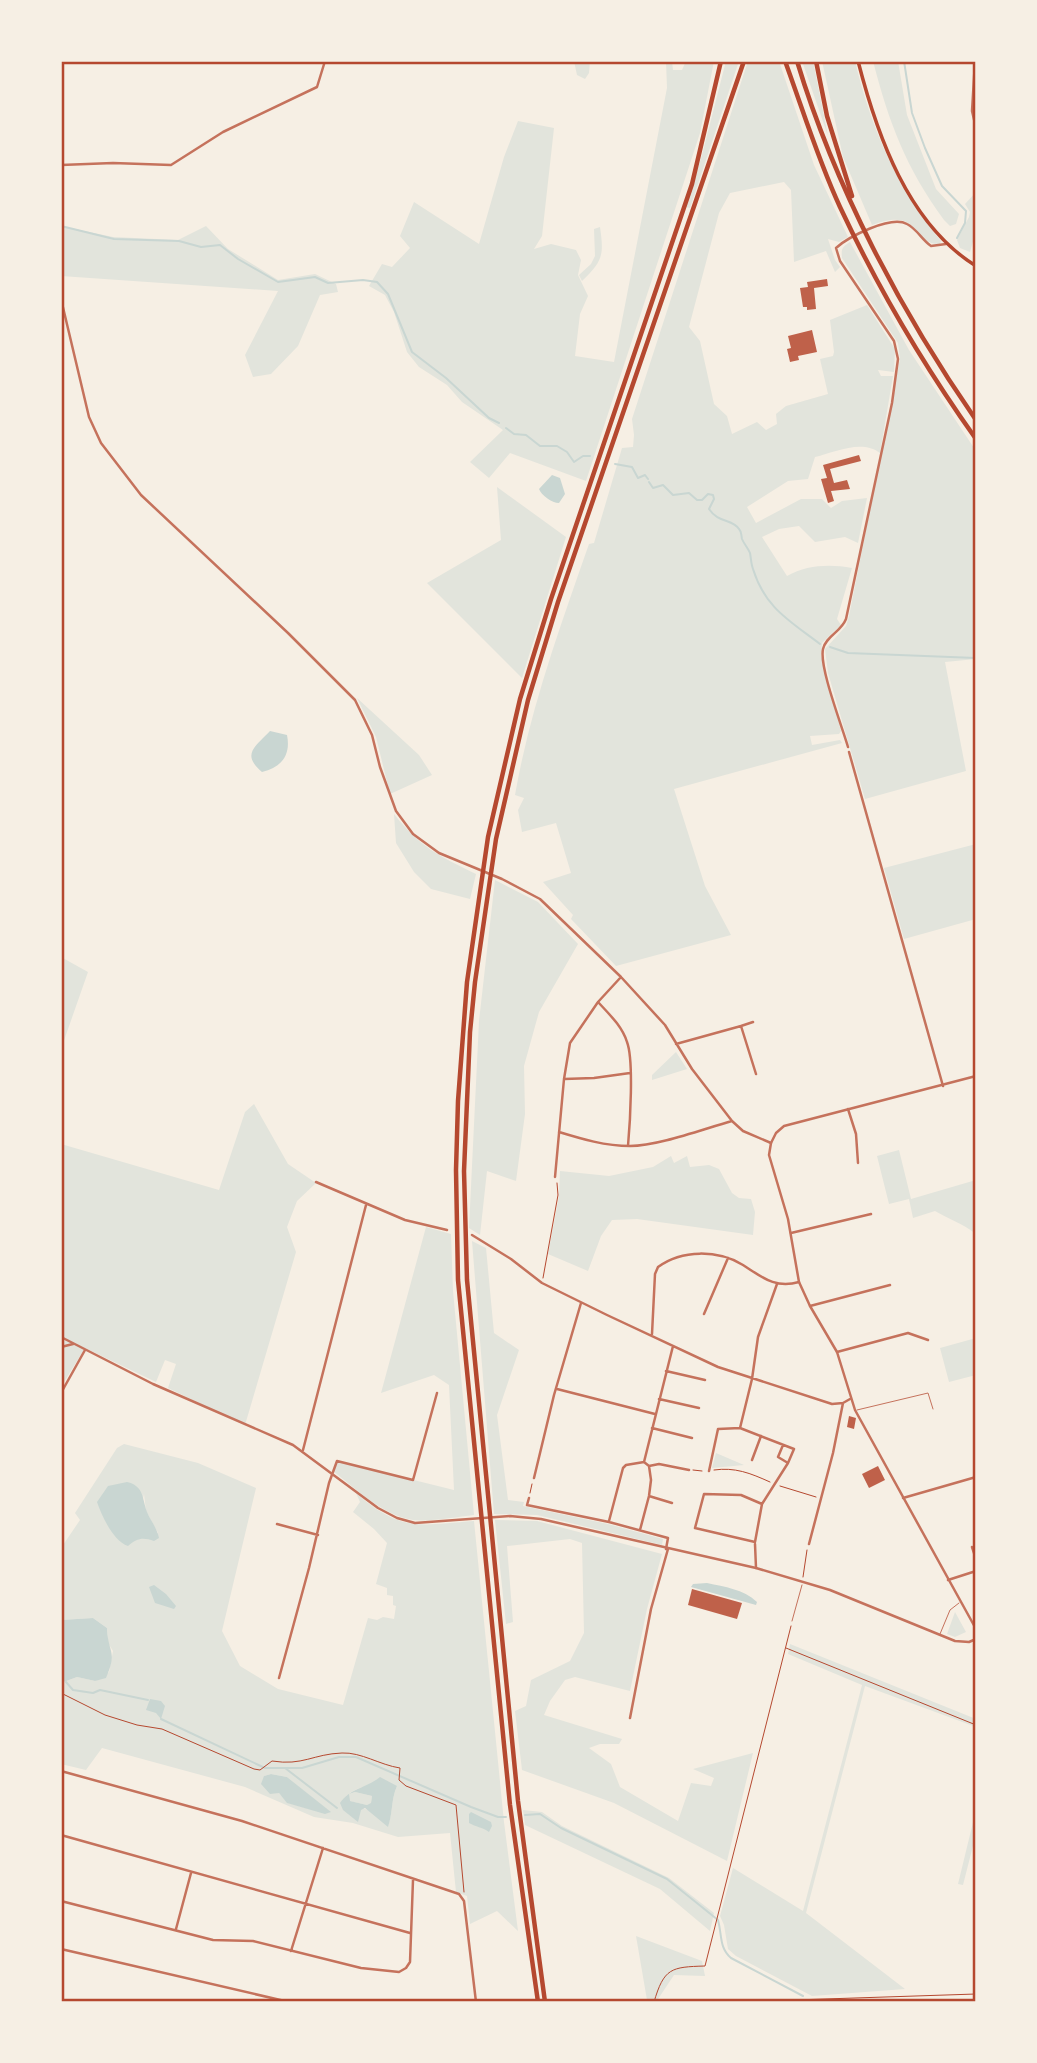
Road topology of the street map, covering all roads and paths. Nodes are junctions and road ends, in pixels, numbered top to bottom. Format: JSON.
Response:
{"nodes":[{"id":1,"x":325,"y":61,"type":"edge"},
{"id":2,"x":721,"y":61,"type":"edge"},
{"id":3,"x":744,"y":61,"type":"edge"},
{"id":4,"x":786,"y":61,"type":"edge"},
{"id":5,"x":797,"y":61,"type":"edge"},
{"id":6,"x":816,"y":61,"type":"edge"},
{"id":7,"x":858,"y":61,"type":"edge"},
{"id":8,"x":975,"y":61,"type":"edge"},
{"id":9,"x":976,"y":128,"type":"edge"},
{"id":10,"x":61,"y":164,"type":"edge"},
{"id":11,"x":861,"y":220,"type":"junction"},
{"id":12,"x":946,"y":244,"type":"junction"},
{"id":13,"x":976,"y":266,"type":"edge"},
{"id":14,"x":61,"y":299,"type":"edge"},
{"id":15,"x":976,"y":420,"type":"edge"},
{"id":16,"x":976,"y":439,"type":"edge"},
{"id":17,"x":848,"y":747,"type":"dead end"},
{"id":18,"x":849,"y":752,"type":"dead end"},
{"id":19,"x":621,"y":977,"type":"junction"},
{"id":20,"x":598,"y":1002,"type":"junction"},
{"id":21,"x":753,"y":1022,"type":"dead end"},
{"id":22,"x":741,"y":1026,"type":"junction"},
{"id":23,"x":676,"y":1044,"type":"junction"},
{"id":24,"x":630,"y":1073,"type":"junction"},
{"id":25,"x":756,"y":1074,"type":"dead end"},
{"id":26,"x":976,"y":1076,"type":"edge"},
{"id":27,"x":564,"y":1079,"type":"junction"},
{"id":28,"x":943,"y":1086,"type":"junction"},
{"id":29,"x":848,"y":1109,"type":"junction"},
{"id":30,"x":732,"y":1121,"type":"junction"},
{"id":31,"x":559,"y":1132,"type":"junction"},
{"id":32,"x":771,"y":1143,"type":"junction"},
{"id":33,"x":628,"y":1146,"type":"junction"},
{"id":34,"x":858,"y":1163,"type":"dead end"},
{"id":35,"x":555,"y":1177,"type":"joint"},
{"id":36,"x":316,"y":1182,"type":"dead end"},
{"id":37,"x":366,"y":1205,"type":"junction"},
{"id":38,"x":871,"y":1214,"type":"dead end"},
{"id":39,"x":447,"y":1230,"type":"dead end"},
{"id":40,"x":790,"y":1233,"type":"junction"},
{"id":41,"x":472,"y":1235,"type":"dead end"},
{"id":42,"x":728,"y":1258,"type":"junction"},
{"id":43,"x":799,"y":1282,"type":"junction"},
{"id":44,"x":542,"y":1283,"type":"junction"},
{"id":45,"x":777,"y":1284,"type":"junction"},
{"id":46,"x":890,"y":1285,"type":"dead end"},
{"id":47,"x":581,"y":1303,"type":"junction"},
{"id":48,"x":810,"y":1306,"type":"junction"},
{"id":49,"x":704,"y":1314,"type":"dead end"},
{"id":50,"x":652,"y":1334,"type":"junction"},
{"id":51,"x":61,"y":1336,"type":"edge"},
{"id":52,"x":928,"y":1340,"type":"dead end"},
{"id":53,"x":72,"y":1344,"type":"junction"},
{"id":54,"x":673,"y":1346,"type":"junction"},
{"id":55,"x":61,"y":1348,"type":"edge"},
{"id":56,"x":85,"y":1350,"type":"junction"},
{"id":57,"x":836,"y":1352,"type":"junction"},
{"id":58,"x":666,"y":1371,"type":"junction"},
{"id":59,"x":752,"y":1379,"type":"junction"},
{"id":60,"x":705,"y":1380,"type":"dead end"},
{"id":61,"x":557,"y":1389,"type":"junction"},
{"id":62,"x":61,"y":1393,"type":"edge"},
{"id":63,"x":438,"y":1393,"type":"dead end"},
{"id":64,"x":659,"y":1399,"type":"junction"},
{"id":65,"x":850,"y":1399,"type":"junction"},
{"id":66,"x":843,"y":1403,"type":"junction"},
{"id":67,"x":699,"y":1408,"type":"dead end"},
{"id":68,"x":933,"y":1409,"type":"dead end"},
{"id":69,"x":855,"y":1410,"type":"junction"},
{"id":70,"x":655,"y":1414,"type":"junction"},
{"id":71,"x":652,"y":1427,"type":"junction"},
{"id":72,"x":740,"y":1428,"type":"junction"},
{"id":73,"x":761,"y":1436,"type":"junction"},
{"id":74,"x":692,"y":1438,"type":"dead end"},
{"id":75,"x":783,"y":1445,"type":"junction"},
{"id":76,"x":303,"y":1450,"type":"junction"},
{"id":77,"x":752,"y":1460,"type":"dead end"},
{"id":78,"x":644,"y":1462,"type":"junction"},
{"id":79,"x":788,"y":1463,"type":"junction"},
{"id":80,"x":649,"y":1466,"type":"junction"},
{"id":81,"x":689,"y":1470,"type":"joint"},
{"id":82,"x":709,"y":1471,"type":"junction"},
{"id":83,"x":332,"y":1472,"type":"junction"},
{"id":84,"x":976,"y":1476,"type":"edge"},
{"id":85,"x":534,"y":1478,"type":"joint"},
{"id":86,"x":776,"y":1485,"type":"junction"},
{"id":87,"x":649,"y":1496,"type":"junction"},
{"id":88,"x":903,"y":1497,"type":"junction"},
{"id":89,"x":529,"y":1498,"type":"joint"},
{"id":90,"x":822,"y":1498,"type":"junction"},
{"id":91,"x":673,"y":1503,"type":"dead end"},
{"id":92,"x":762,"y":1504,"type":"junction"},
{"id":93,"x":609,"y":1522,"type":"junction"},
{"id":94,"x":277,"y":1524,"type":"dead end"},
{"id":95,"x":640,"y":1530,"type":"junction"},
{"id":96,"x":318,"y":1535,"type":"junction"},
{"id":97,"x":755,"y":1542,"type":"junction"},
{"id":98,"x":808,"y":1544,"type":"joint"},
{"id":99,"x":972,"y":1548,"type":"dead end"},
{"id":100,"x":667,"y":1549,"type":"junction"},
{"id":101,"x":976,"y":1559,"type":"edge"},
{"id":102,"x":756,"y":1568,"type":"junction"},
{"id":103,"x":976,"y":1571,"type":"edge"},
{"id":104,"x":948,"y":1580,"type":"junction"},
{"id":105,"x":803,"y":1582,"type":"junction"},
{"id":106,"x":961,"y":1601,"type":"junction"},
{"id":107,"x":792,"y":1621,"type":"joint"},
{"id":108,"x":976,"y":1629,"type":"edge"},
{"id":109,"x":939,"y":1635,"type":"junction"},
{"id":110,"x":976,"y":1639,"type":"edge"},
{"id":111,"x":785,"y":1648,"type":"junction"},
{"id":112,"x":279,"y":1678,"type":"dead end"},
{"id":113,"x":61,"y":1693,"type":"edge"},
{"id":114,"x":630,"y":1718,"type":"dead end"},
{"id":115,"x":976,"y":1725,"type":"edge"},
{"id":116,"x":61,"y":1771,"type":"edge"},
{"id":117,"x":61,"y":1835,"type":"edge"},
{"id":118,"x":323,"y":1848,"type":"junction"},
{"id":119,"x":191,"y":1873,"type":"junction"},
{"id":120,"x":413,"y":1879,"type":"junction"},
{"id":121,"x":463,"y":1897,"type":"junction"},
{"id":122,"x":61,"y":1901,"type":"edge"},
{"id":123,"x":304,"y":1905,"type":"junction"},
{"id":124,"x":176,"y":1929,"type":"junction"},
{"id":125,"x":410,"y":1933,"type":"junction"},
{"id":126,"x":61,"y":1949,"type":"edge"},
{"id":127,"x":291,"y":1951,"type":"junction"},
{"id":128,"x":976,"y":1994,"type":"edge"},
{"id":129,"x":783,"y":2001,"type":"edge"},
{"id":130,"x":790,"y":2001,"type":"edge"},
{"id":131,"x":289,"y":2002,"type":"edge"},
{"id":132,"x":476,"y":2002,"type":"edge"},
{"id":133,"x":538,"y":2002,"type":"edge"},
{"id":134,"x":545,"y":2002,"type":"edge"},
{"id":135,"x":654,"y":2002,"type":"edge"},
{"id":136,"x":734,"y":2002,"type":"edge"}],
"edges":[{"from":1,"to":10,"type":"street"},
{"from":2,"to":133,"type":"highway"},
{"from":3,"to":134,"type":"highway"},
{"from":4,"to":16,"type":"highway"},
{"from":5,"to":11,"type":"highway"},
{"from":6,"to":11,"type":"highway"},
{"from":7,"to":12,"type":"main road"},
{"from":8,"to":9,"type":"street"},
{"from":11,"to":15,"type":"highway"},
{"from":12,"to":13,"type":"main road"},
{"from":12,"to":17,"type":"street"},
{"from":14,"to":19,"type":"street"},
{"from":18,"to":28,"type":"street"},
{"from":19,"to":20,"type":"street"},
{"from":19,"to":23,"type":"street"},
{"from":20,"to":24,"type":"street"},
{"from":20,"to":27,"type":"street"},
{"from":21,"to":22,"type":"street"},
{"from":22,"to":23,"type":"street"},
{"from":22,"to":25,"type":"street"},
{"from":23,"to":30,"type":"street"},
{"from":24,"to":27,"type":"street"},
{"from":24,"to":33,"type":"street"},
{"from":26,"to":28,"type":"street"},
{"from":27,"to":31,"type":"street"},
{"from":28,"to":29,"type":"street"},
{"from":29,"to":32,"type":"street"},
{"from":29,"to":34,"type":"street"},
{"from":30,"to":32,"type":"street"},
{"from":30,"to":33,"type":"street"},
{"from":31,"to":33,"type":"street"},
{"from":31,"to":35,"type":"street"},
{"from":32,"to":40,"type":"street"},
{"from":35,"to":44,"type":"path"},
{"from":36,"to":37,"type":"street"},
{"from":37,"to":39,"type":"street"},
{"from":37,"to":76,"type":"street"},
{"from":38,"to":40,"type":"street"},
{"from":40,"to":43,"type":"street"},
{"from":41,"to":44,"type":"street"},
{"from":42,"to":45,"type":"street"},
{"from":42,"to":49,"type":"street"},
{"from":42,"to":50,"type":"street"},
{"from":43,"to":45,"type":"street"},
{"from":43,"to":48,"type":"street"},
{"from":44,"to":47,"type":"street"},
{"from":45,"to":59,"type":"street"},
{"from":46,"to":48,"type":"street"},
{"from":47,"to":50,"type":"street"},
{"from":47,"to":61,"type":"street"},
{"from":48,"to":57,"type":"street"},
{"from":50,"to":54,"type":"street"},
{"from":51,"to":53,"type":"street"},
{"from":52,"to":57,"type":"street"},
{"from":53,"to":55,"type":"street"},
{"from":53,"to":56,"type":"street"},
{"from":54,"to":58,"type":"street"},
{"from":54,"to":59,"type":"street"},
{"from":56,"to":62,"type":"street"},
{"from":56,"to":76,"type":"street"},
{"from":57,"to":65,"type":"street"},
{"from":58,"to":60,"type":"street"},
{"from":58,"to":64,"type":"street"},
{"from":59,"to":66,"type":"street"},
{"from":59,"to":72,"type":"street"},
{"from":61,"to":70,"type":"street"},
{"from":61,"to":85,"type":"street"},
{"from":63,"to":83,"type":"street"},
{"from":64,"to":67,"type":"street"},
{"from":64,"to":70,"type":"street"},
{"from":65,"to":66,"type":"street"},
{"from":65,"to":69,"type":"street"},
{"from":66,"to":90,"type":"street"},
{"from":68,"to":69,"type":"lane"},
{"from":69,"to":88,"type":"street"},
{"from":70,"to":71,"type":"street"},
{"from":71,"to":74,"type":"street"},
{"from":71,"to":78,"type":"street"},
{"from":72,"to":73,"type":"street"},
{"from":72,"to":82,"type":"street"},
{"from":73,"to":75,"type":"street"},
{"from":73,"to":77,"type":"street"},
{"from":75,"to":79,"type":"street"},
{"from":75,"to":79,"type":"street"},
{"from":76,"to":83,"type":"street"},
{"from":78,"to":80,"type":"street"},
{"from":78,"to":93,"type":"street"},
{"from":79,"to":86,"type":"street"},
{"from":80,"to":81,"type":"street"},
{"from":80,"to":87,"type":"street"},
{"from":81,"to":82,"type":"path"},
{"from":82,"to":86,"type":"path"},
{"from":83,"to":96,"type":"street"},
{"from":83,"to":100,"type":"street"},
{"from":84,"to":88,"type":"street"},
{"from":85,"to":89,"type":"path"},
{"from":86,"to":90,"type":"path"},
{"from":86,"to":92,"type":"street"},
{"from":87,"to":91,"type":"street"},
{"from":87,"to":95,"type":"street"},
{"from":88,"to":104,"type":"street"},
{"from":89,"to":93,"type":"street"},
{"from":90,"to":98,"type":"street"},
{"from":92,"to":97,"type":"street"},
{"from":92,"to":97,"type":"street"},
{"from":93,"to":95,"type":"street"},
{"from":94,"to":96,"type":"street"},
{"from":95,"to":100,"type":"street"},
{"from":96,"to":112,"type":"street"},
{"from":97,"to":102,"type":"street"},
{"from":98,"to":105,"type":"path"},
{"from":99,"to":101,"type":"street"},
{"from":100,"to":102,"type":"street"},
{"from":100,"to":114,"type":"street"},
{"from":102,"to":105,"type":"street"},
{"from":103,"to":104,"type":"street"},
{"from":104,"to":106,"type":"street"},
{"from":105,"to":107,"type":"lane"},
{"from":105,"to":109,"type":"street"},
{"from":106,"to":108,"type":"street"},
{"from":106,"to":109,"type":"lane"},
{"from":107,"to":111,"type":"path"},
{"from":109,"to":110,"type":"street"},
{"from":111,"to":115,"type":"path"},
{"from":111,"to":135,"type":"path"},
{"from":113,"to":121,"type":"path"},
{"from":116,"to":118,"type":"street"},
{"from":117,"to":119,"type":"street"},
{"from":118,"to":120,"type":"street"},
{"from":118,"to":123,"type":"street"},
{"from":119,"to":123,"type":"street"},
{"from":119,"to":124,"type":"street"},
{"from":120,"to":121,"type":"street"},
{"from":120,"to":125,"type":"street"},
{"from":121,"to":132,"type":"street"},
{"from":122,"to":124,"type":"street"},
{"from":123,"to":125,"type":"street"},
{"from":123,"to":127,"type":"street"},
{"from":124,"to":127,"type":"street"},
{"from":125,"to":127,"type":"street"},
{"from":126,"to":131,"type":"street"},
{"from":128,"to":130,"type":"path"},
{"from":129,"to":130,"type":"path"},
{"from":129,"to":136,"type":"path"}]}
